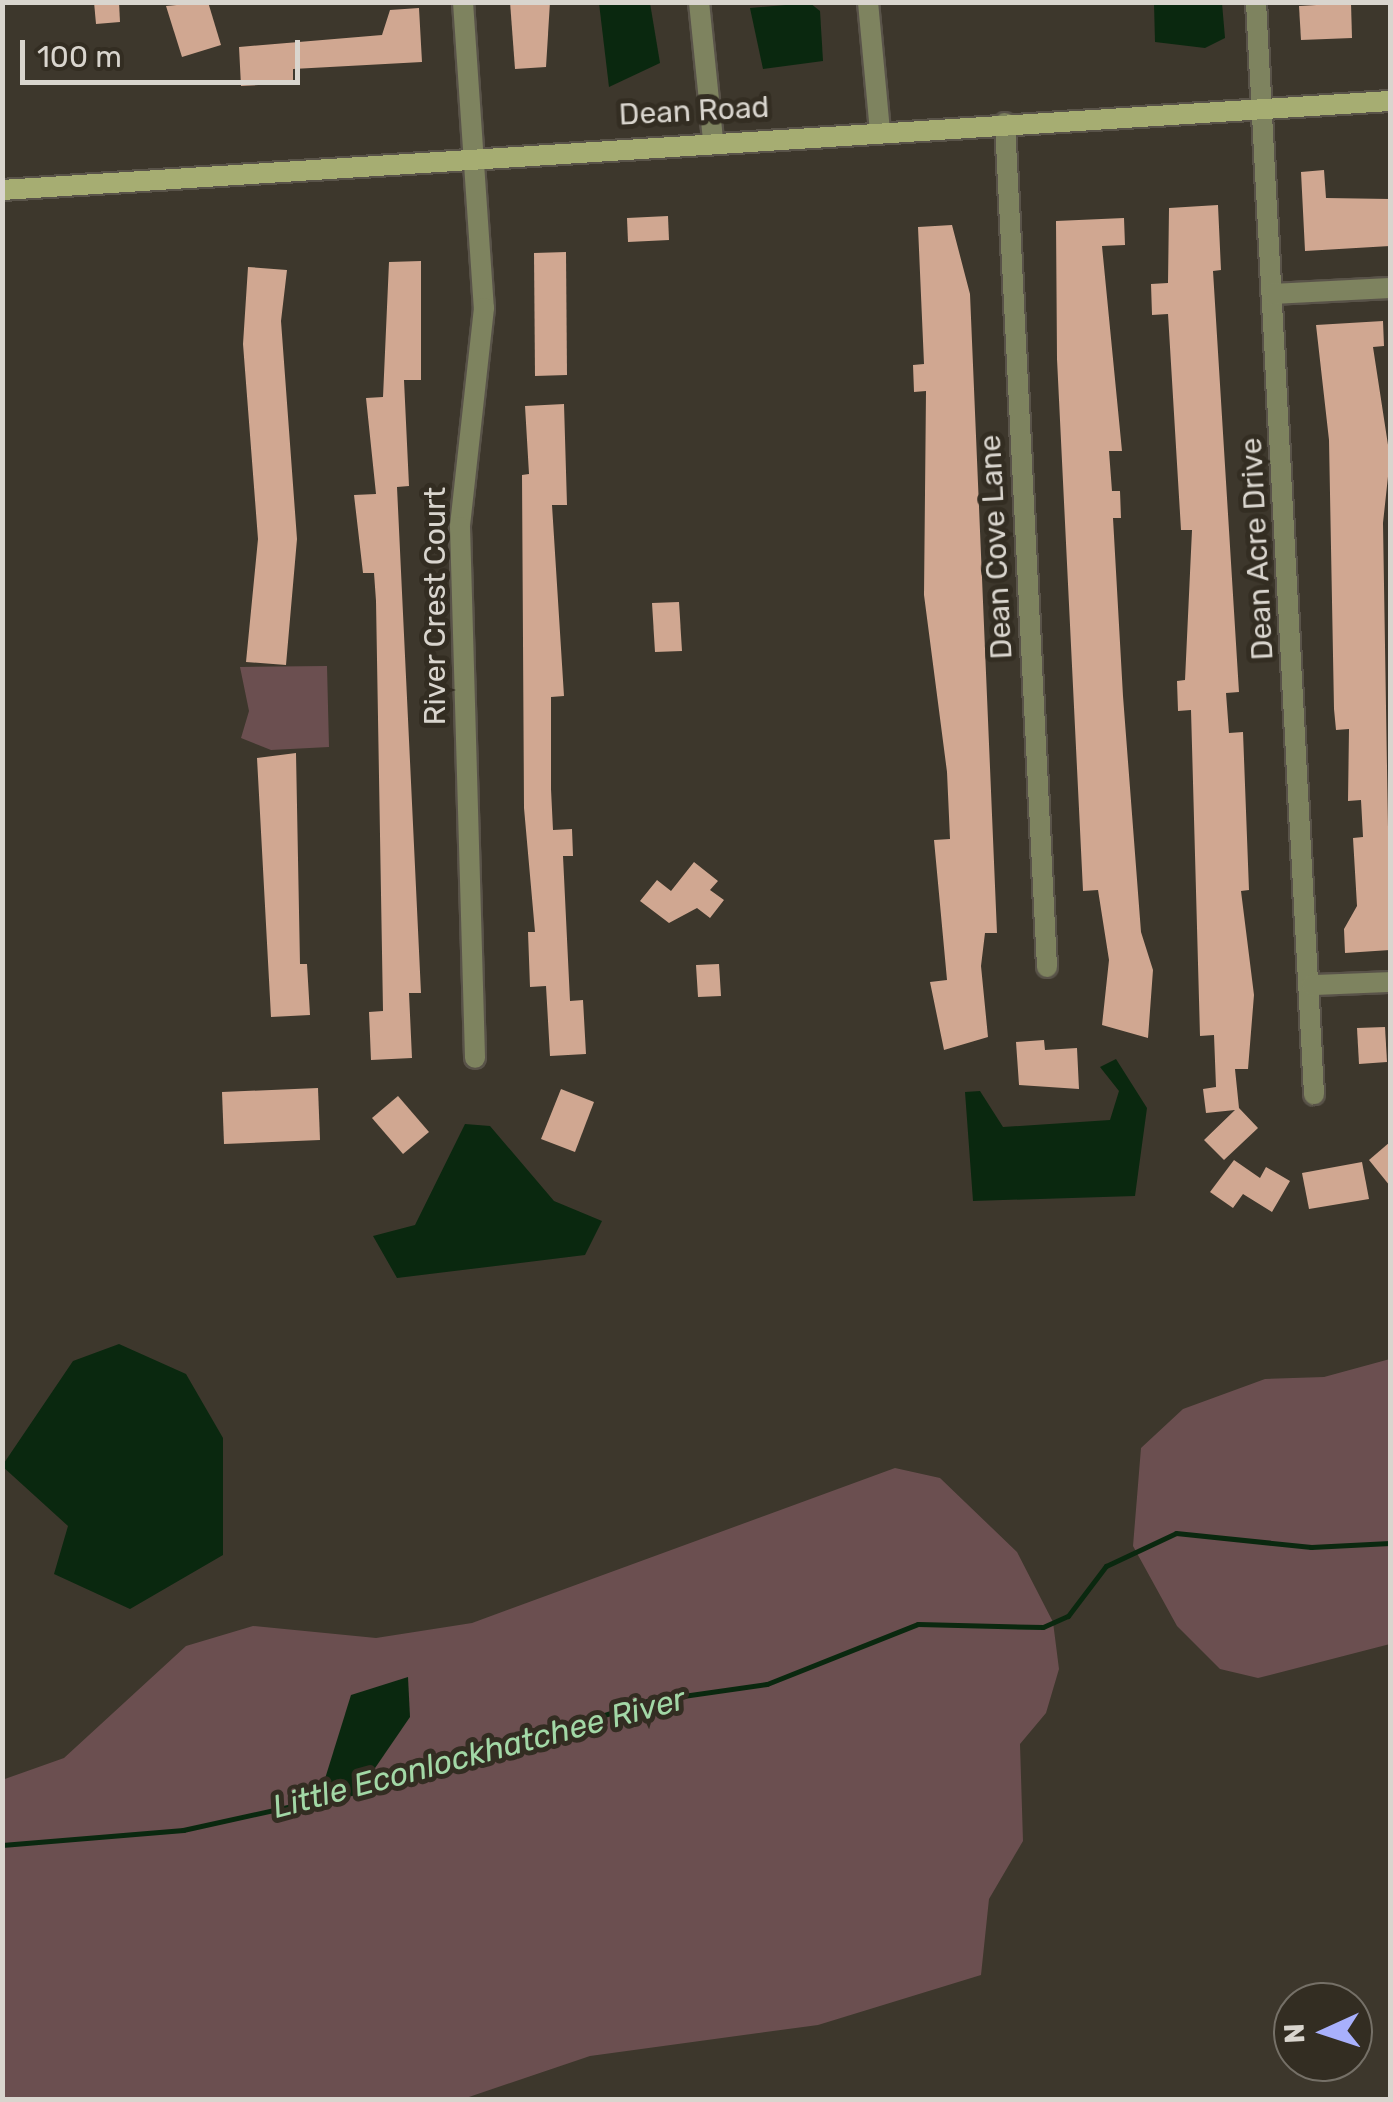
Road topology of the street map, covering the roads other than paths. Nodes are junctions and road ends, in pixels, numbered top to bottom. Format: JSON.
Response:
{"nodes":[{"id":1,"x":463,"y":2,"type":"edge"},
{"id":2,"x":699,"y":2,"type":"edge"},
{"id":3,"x":868,"y":2,"type":"edge"},
{"id":4,"x":1256,"y":2,"type":"edge"},
{"id":5,"x":1390,"y":101,"type":"edge"},
{"id":6,"x":1262,"y":109,"type":"junction"},
{"id":7,"x":1005,"y":123,"type":"junction"},
{"id":8,"x":880,"y":130,"type":"junction"},
{"id":9,"x":713,"y":140,"type":"junction"},
{"id":10,"x":476,"y":155,"type":"junction"},
{"id":11,"x":2,"y":190,"type":"edge"},
{"id":12,"x":1390,"y":288,"type":"edge"},
{"id":13,"x":1272,"y":294,"type":"junction"},
{"id":14,"x":1047,"y":967,"type":"dead end"},
{"id":15,"x":1390,"y":982,"type":"edge"},
{"id":16,"x":1312,"y":985,"type":"junction"},
{"id":17,"x":475,"y":1058,"type":"dead end"},
{"id":18,"x":1314,"y":1094,"type":"dead end"}],
"edges":[{"from":1,"to":10,"type":"street","name":"River Crest Court"},
{"from":2,"to":9,"type":"street"},
{"from":3,"to":8,"type":"street"},
{"from":4,"to":6,"type":"street","name":"Dean Acre Drive"},
{"from":5,"to":6,"type":"main road","name":"Dean Road"},
{"from":6,"to":7,"type":"main road","name":"Dean Road"},
{"from":6,"to":13,"type":"street","name":"Dean Acre Drive"},
{"from":7,"to":8,"type":"main road","name":"Dean Road"},
{"from":7,"to":14,"type":"street","name":"Dean Cove Lane"},
{"from":8,"to":9,"type":"main road","name":"Dean Road"},
{"from":9,"to":10,"type":"main road","name":"Dean Road"},
{"from":10,"to":11,"type":"main road","name":"Dean Road"},
{"from":10,"to":17,"type":"street","name":"River Crest Court"},
{"from":12,"to":13,"type":"street"},
{"from":13,"to":16,"type":"street","name":"Dean Acre Drive"},
{"from":15,"to":16,"type":"street"},
{"from":16,"to":18,"type":"street","name":"Dean Acre Drive"}]}
